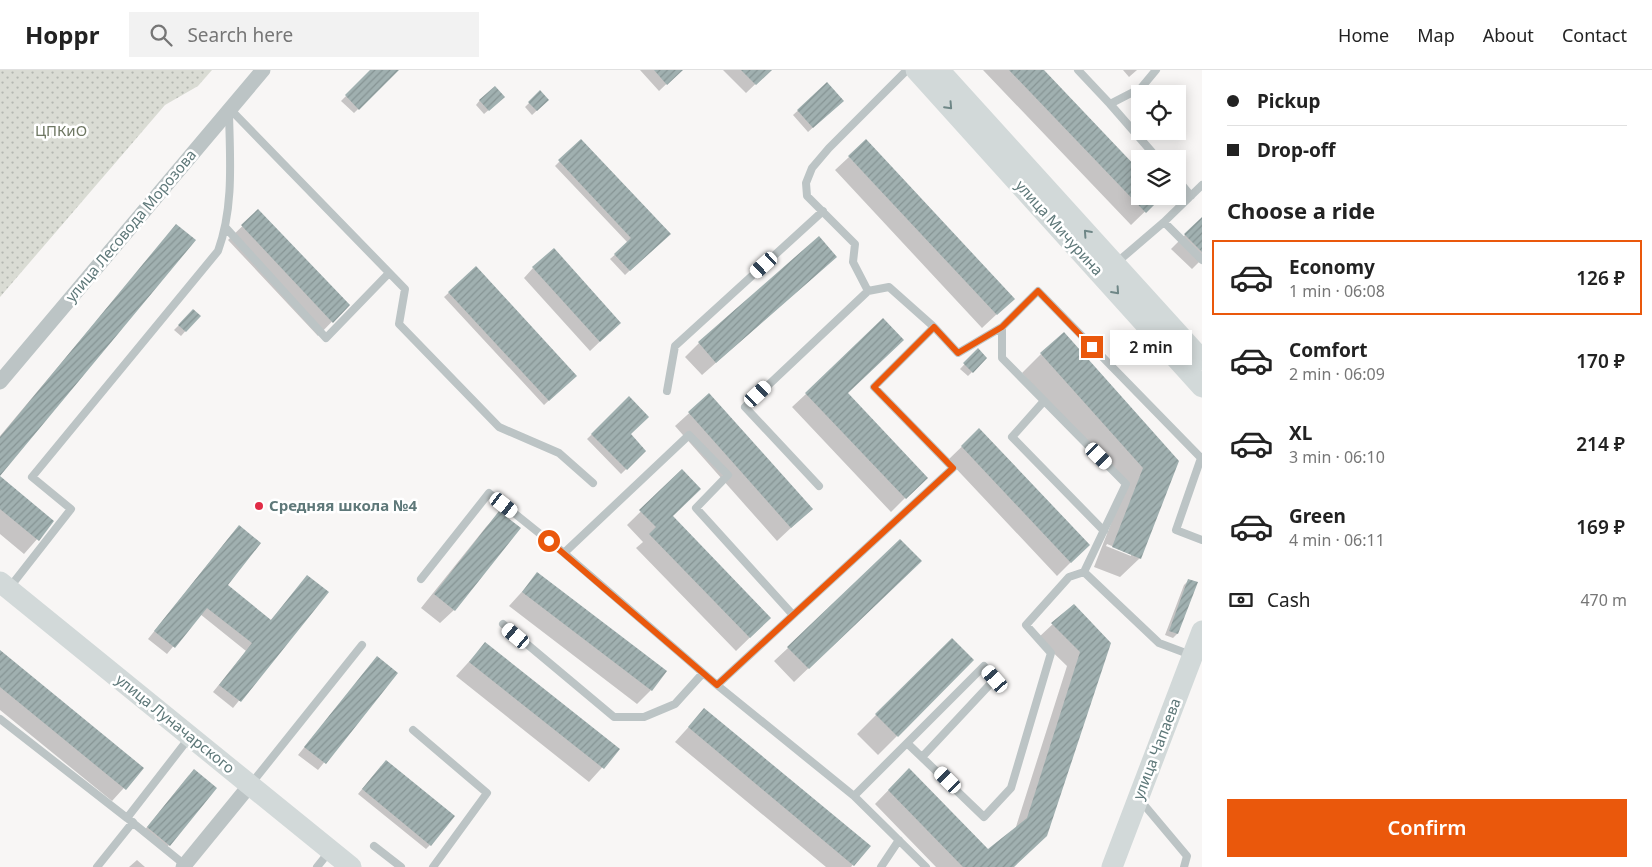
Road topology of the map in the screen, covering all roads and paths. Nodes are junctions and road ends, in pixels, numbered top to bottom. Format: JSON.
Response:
{"nodes":[{"id":1,"x":263,"y":70,"type":"edge"},
{"id":2,"x":907,"y":70,"type":"edge"},
{"id":3,"x":916,"y":70,"type":"edge"},
{"id":4,"x":939,"y":70,"type":"edge"},
{"id":5,"x":1078,"y":70,"type":"edge"},
{"id":6,"x":1156,"y":70,"type":"edge"},
{"id":7,"x":1110,"y":104,"type":"junction"},
{"id":8,"x":230,"y":108,"type":"junction"},
{"id":9,"x":1150,"y":150,"type":"edge"},
{"id":10,"x":1202,"y":185,"type":"edge"},
{"id":11,"x":1186,"y":190,"type":"edge"},
{"id":12,"x":1191,"y":196,"type":"junction"},
{"id":13,"x":823,"y":211,"type":"junction"},
{"id":14,"x":1164,"y":222,"type":"junction"},
{"id":15,"x":226,"y":228,"type":"junction"},
{"id":16,"x":1202,"y":260,"type":"edge"},
{"id":17,"x":1115,"y":264,"type":"junction"},
{"id":18,"x":389,"y":273,"type":"junction"},
{"id":19,"x":868,"y":291,"type":"junction"},
{"id":20,"x":934,"y":327,"type":"junction"},
{"id":21,"x":1002,"y":327,"type":"junction"},
{"id":22,"x":1202,"y":360,"type":"edge"},
{"id":23,"x":0,"y":382,"type":"edge"},
{"id":24,"x":1202,"y":386,"type":"edge"},
{"id":25,"x":667,"y":391,"type":"dead end"},
{"id":26,"x":1044,"y":401,"type":"junction"},
{"id":27,"x":593,"y":483,"type":"dead end"},
{"id":28,"x":819,"y":486,"type":"dead end"},
{"id":29,"x":1104,"y":531,"type":"junction"},
{"id":30,"x":1202,"y":540,"type":"edge"},
{"id":31,"x":564,"y":553,"type":"junction"},
{"id":32,"x":1084,"y":572,"type":"junction"},
{"id":33,"x":421,"y":578,"type":"dead end"},
{"id":34,"x":4,"y":586,"type":"edge"},
{"id":35,"x":794,"y":615,"type":"junction"},
{"id":36,"x":503,"y":624,"type":"dead end"},
{"id":37,"x":1202,"y":631,"type":"edge"},
{"id":38,"x":362,"y":645,"type":"dead end"},
{"id":39,"x":1193,"y":656,"type":"junction"},
{"id":40,"x":703,"y":673,"type":"junction"},
{"id":41,"x":717,"y":685,"type":"junction"},
{"id":42,"x":0,"y":719,"type":"edge"},
{"id":43,"x":413,"y":730,"type":"dead end"},
{"id":44,"x":191,"y":737,"type":"junction"},
{"id":45,"x":907,"y":743,"type":"junction"},
{"id":46,"x":923,"y":756,"type":"junction"},
{"id":47,"x":250,"y":785,"type":"junction"},
{"id":48,"x":854,"y":796,"type":"junction"},
{"id":49,"x":1139,"y":798,"type":"junction"},
{"id":50,"x":130,"y":820,"type":"junction"},
{"id":51,"x":900,"y":840,"type":"junction"},
{"id":52,"x":374,"y":846,"type":"dead end"},
{"id":53,"x":330,"y":850,"type":"junction"},
{"id":54,"x":184,"y":866,"type":"edge"},
{"id":55,"x":97,"y":867,"type":"edge"},
{"id":56,"x":317,"y":867,"type":"edge"},
{"id":57,"x":351,"y":867,"type":"edge"},
{"id":58,"x":402,"y":867,"type":"edge"},
{"id":59,"x":433,"y":867,"type":"edge"},
{"id":60,"x":881,"y":867,"type":"edge"},
{"id":61,"x":926,"y":867,"type":"edge"},
{"id":62,"x":1112,"y":867,"type":"edge"},
{"id":63,"x":1184,"y":867,"type":"edge"}],
"edges":[{"from":1,"to":8,"type":"street","name":"улица Лесовода Морозова"},
{"from":2,"to":13,"type":"lane"},
{"from":3,"to":24,"type":"street","name":"улица Мичурина","one_way":true},
{"from":17,"to":4,"type":"street","name":"улица Мичурина","one_way":true},
{"from":5,"to":7,"type":"lane"},
{"from":6,"to":7,"type":"lane"},
{"from":7,"to":9,"type":"lane"},
{"from":8,"to":15,"type":"lane"},
{"from":8,"to":18,"type":"lane"},
{"from":8,"to":23,"type":"street","name":"улица Лесовода Морозова"},
{"from":10,"to":12,"type":"lane"},
{"from":11,"to":12,"type":"lane"},
{"from":12,"to":14,"type":"lane"},
{"from":13,"to":19,"type":"lane"},
{"from":13,"to":25,"type":"lane"},
{"from":14,"to":16,"type":"lane"},
{"from":14,"to":17,"type":"lane"},
{"from":15,"to":18,"type":"lane"},
{"from":15,"to":34,"type":"lane"},
{"from":17,"to":22,"type":"street","name":"улица Мичурина"},
{"from":18,"to":27,"type":"lane"},
{"from":19,"to":20,"type":"lane"},
{"from":19,"to":28,"type":"lane"},
{"from":20,"to":21,"type":"lane"},
{"from":20,"to":35,"type":"lane"},
{"from":21,"to":26,"type":"lane"},
{"from":21,"to":30,"type":"lane"},
{"from":26,"to":29,"type":"lane"},
{"from":26,"to":29,"type":"lane"},
{"from":29,"to":32,"type":"lane"},
{"from":31,"to":33,"type":"lane"},
{"from":31,"to":35,"type":"lane"},
{"from":31,"to":40,"type":"lane"},
{"from":32,"to":39,"type":"lane"},
{"from":32,"to":46,"type":"lane"},
{"from":34,"to":44,"type":"street","name":"улица Луначарского"},
{"from":35,"to":41,"type":"lane"},
{"from":36,"to":40,"type":"lane"},
{"from":37,"to":39,"type":"street","name":"улица Чапаева"},
{"from":38,"to":47,"type":"lane"},
{"from":39,"to":49,"type":"street","name":"улица Чапаева"},
{"from":40,"to":41,"type":"lane"},
{"from":41,"to":48,"type":"lane"},
{"from":42,"to":50,"type":"lane"},
{"from":43,"to":59,"type":"lane"},
{"from":44,"to":47,"type":"street","name":"улица Луначарского"},
{"from":44,"to":50,"type":"lane"},
{"from":45,"to":46,"type":"lane"},
{"from":45,"to":46,"type":"lane"},
{"from":45,"to":48,"type":"lane"},
{"from":47,"to":53,"type":"street","name":"улица Луначарского"},
{"from":47,"to":54,"type":"street"},
{"from":48,"to":51,"type":"lane"},
{"from":49,"to":62,"type":"street","name":"улица Чапаева"},
{"from":49,"to":63,"type":"lane"},
{"from":50,"to":54,"type":"lane"},
{"from":50,"to":55,"type":"lane"},
{"from":51,"to":60,"type":"lane"},
{"from":51,"to":61,"type":"lane"},
{"from":52,"to":58,"type":"lane"},
{"from":53,"to":56,"type":"lane"},
{"from":53,"to":57,"type":"street","name":"улица Луначарского"}]}
